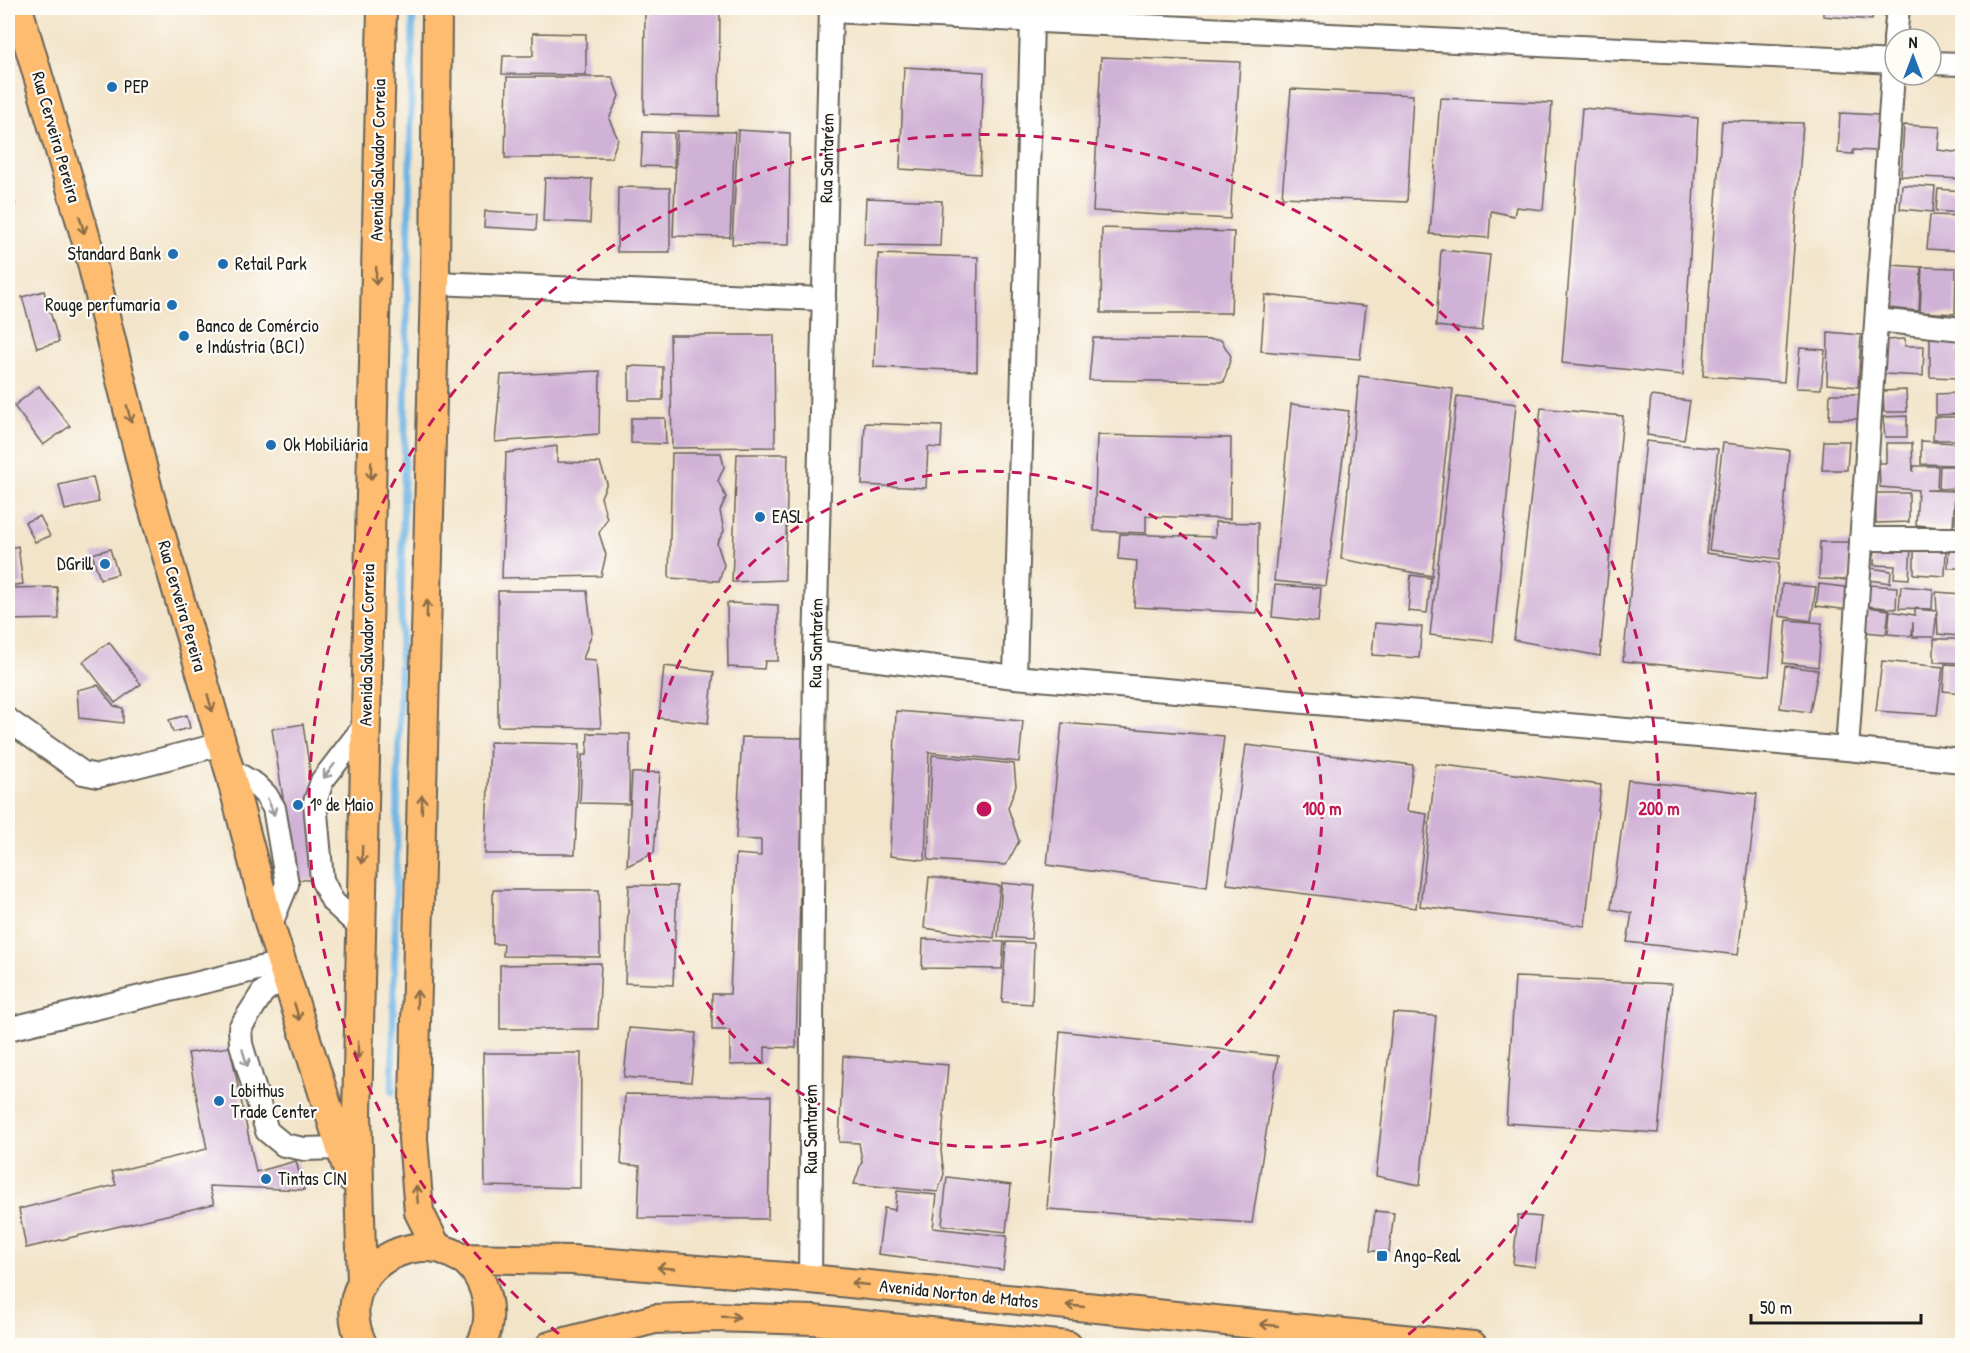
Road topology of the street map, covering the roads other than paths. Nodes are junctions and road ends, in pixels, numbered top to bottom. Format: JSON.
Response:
{"nodes":[{"id":1,"x":18,"y":8,"type":"edge"},
{"id":2,"x":382,"y":8,"type":"edge"},
{"id":3,"x":437,"y":8,"type":"edge"},
{"id":4,"x":1898,"y":8,"type":"edge"},
{"id":5,"x":831,"y":9,"type":"edge"},
{"id":6,"x":1032,"y":21,"type":"junction"},
{"id":7,"x":1896,"y":27,"type":"edge"},
{"id":8,"x":1883,"y":56,"type":"edge"},
{"id":9,"x":1943,"y":63,"type":"edge"},
{"id":10,"x":1962,"y":64,"type":"edge"},
{"id":11,"x":1893,"y":87,"type":"edge"},
{"id":12,"x":435,"y":283,"type":"junction"},
{"id":13,"x":824,"y":299,"type":"junction"},
{"id":14,"x":1877,"y":320,"type":"junction"},
{"id":15,"x":1962,"y":328,"type":"edge"},
{"id":16,"x":1861,"y":539,"type":"junction"},
{"id":17,"x":1962,"y":539,"type":"edge"},
{"id":18,"x":815,"y":652,"type":"junction"},
{"id":19,"x":1015,"y":677,"type":"junction"},
{"id":20,"x":8,"y":720,"type":"edge"},
{"id":21,"x":365,"y":725,"type":"junction"},
{"id":22,"x":1847,"y":749,"type":"junction"},
{"id":23,"x":226,"y":756,"type":"junction"},
{"id":24,"x":1962,"y":761,"type":"edge"},
{"id":25,"x":361,"y":928,"type":"junction"},
{"id":26,"x":284,"y":970,"type":"junction"},
{"id":27,"x":8,"y":1029,"type":"edge"},
{"id":28,"x":340,"y":1148,"type":"junction"},
{"id":29,"x":359,"y":1202,"type":"junction"},
{"id":30,"x":448,"y":1253,"type":"junction"},
{"id":31,"x":810,"y":1279,"type":"junction"},
{"id":32,"x":362,"y":1283,"type":"junction"},
{"id":33,"x":358,"y":1341,"type":"edge"},
{"id":34,"x":480,"y":1346,"type":"edge"},
{"id":35,"x":550,"y":1346,"type":"edge"},
{"id":36,"x":1068,"y":1346,"type":"edge"},
{"id":37,"x":1473,"y":1346,"type":"edge"}],
"edges":[{"from":1,"to":23,"type":"main road","name":"Rua Cerveira Pereira","one_way":true},
{"from":2,"to":21,"type":"main road","name":"Avenida Salvador Correia","one_way":true},
{"from":3,"to":12,"type":"main road"},
{"from":4,"to":7,"type":"street"},
{"from":5,"to":6,"type":"street"},
{"from":5,"to":13,"type":"street","name":"Rua Santarém"},
{"from":6,"to":8,"type":"street"},
{"from":6,"to":19,"type":"street"},
{"from":9,"to":10,"type":"street"},
{"from":11,"to":14,"type":"street"},
{"from":12,"to":13,"type":"street"},
{"from":30,"to":12,"type":"main road","one_way":true},
{"from":13,"to":18,"type":"street","name":"Rua Santarém"},
{"from":14,"to":15,"type":"street"},
{"from":14,"to":16,"type":"street"},
{"from":16,"to":17,"type":"street"},
{"from":16,"to":22,"type":"street"},
{"from":18,"to":19,"type":"street"},
{"from":18,"to":31,"type":"street","name":"Rua Santarém"},
{"from":19,"to":22,"type":"street"},
{"from":20,"to":23,"type":"street"},
{"from":21,"to":25,"type":"main road","name":"Avenida Salvador Correia","one_way":true},
{"from":21,"to":25,"type":"street","one_way":true},
{"from":22,"to":24,"type":"street"},
{"from":23,"to":26,"type":"main road","name":"Rua Cerveira Pereira","one_way":true},
{"from":25,"to":29,"type":"main road","name":"Avenida Salvador Correia","one_way":true},
{"from":26,"to":27,"type":"street"},
{"from":26,"to":28,"type":"main road","name":"Rua Cerveira Pereira","one_way":true},
{"from":26,"to":28,"type":"street","one_way":true},
{"from":28,"to":29,"type":"main road","name":"Rua Cerveira Pereira"},
{"from":29,"to":32,"type":"main road","name":"Avenida Salvador Correia"},
{"from":31,"to":30,"type":"main road","name":"Avenida Norton de Matos","one_way":true},
{"from":30,"to":32,"type":"main road","name":"Avenida Norton de Matos"},
{"from":30,"to":34,"type":"main road"},
{"from":37,"to":31,"type":"main road","name":"Avenida Norton de Matos","one_way":true},
{"from":32,"to":33,"type":"main road"},
{"from":35,"to":36,"type":"main road","one_way":true}]}
